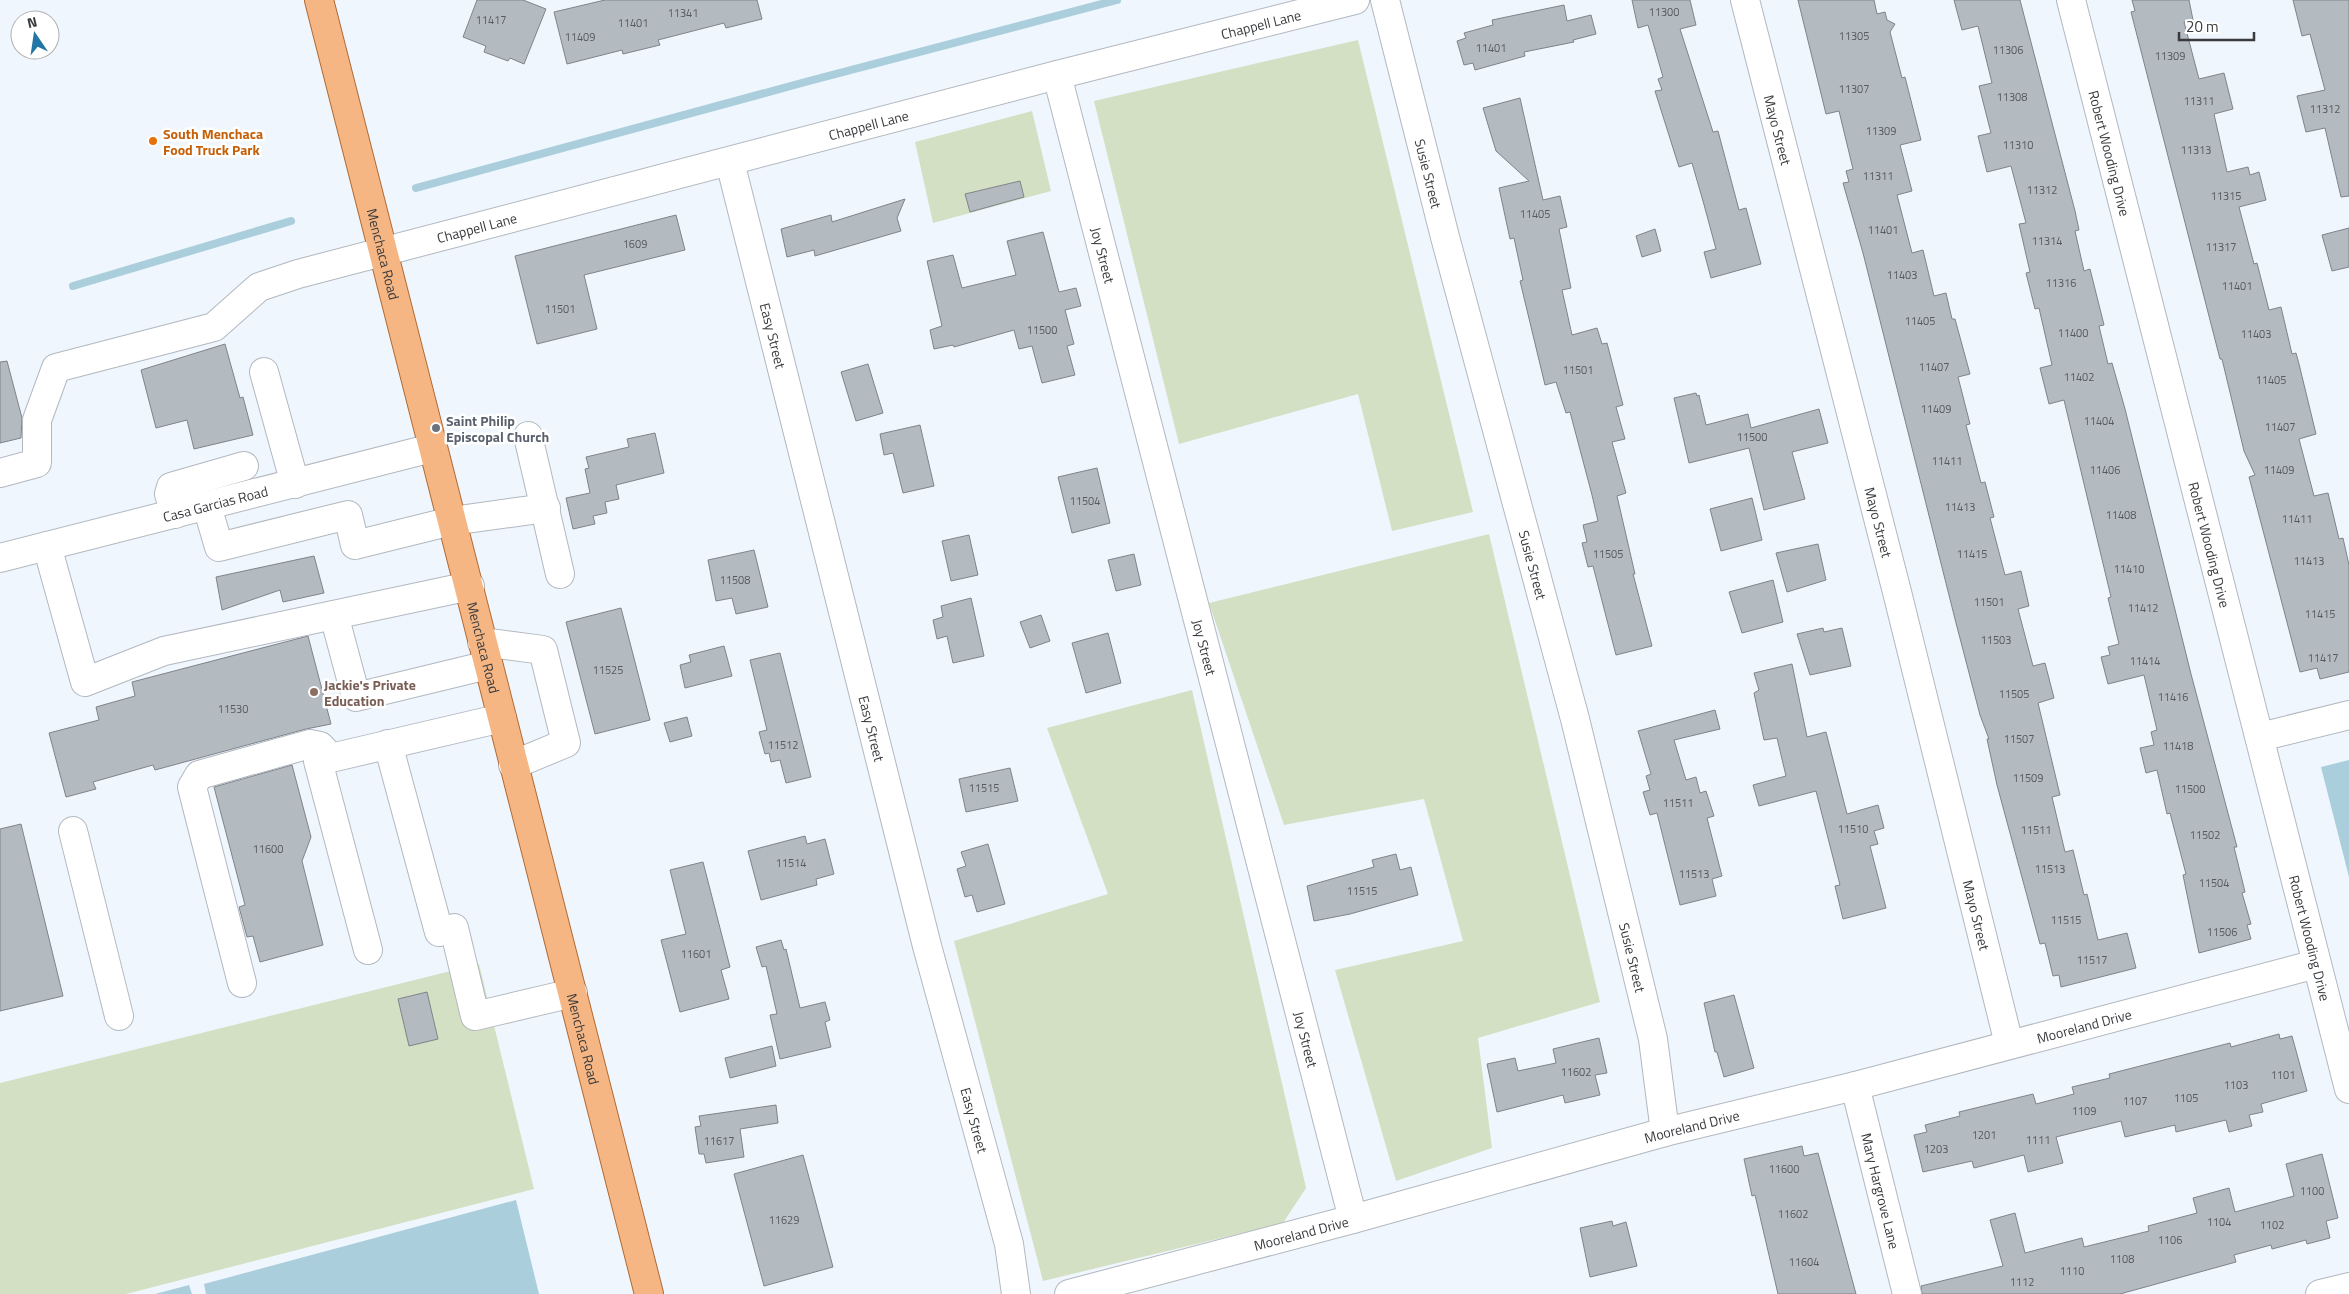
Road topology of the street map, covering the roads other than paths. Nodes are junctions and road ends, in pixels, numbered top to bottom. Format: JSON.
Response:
{"nodes":[{"id":1,"x":319,"y":0,"type":"edge"},
{"id":2,"x":1356,"y":0,"type":"edge"},
{"id":3,"x":1385,"y":0,"type":"edge"},
{"id":4,"x":1744,"y":0,"type":"edge"},
{"id":5,"x":2070,"y":0,"type":"edge"},
{"id":6,"x":1057,"y":76,"type":"junction"},
{"id":7,"x":730,"y":162,"type":"junction"},
{"id":8,"x":382,"y":253,"type":"junction"},
{"id":9,"x":264,"y":372,"type":"dead end"},
{"id":10,"x":528,"y":436,"type":"dead end"},
{"id":11,"x":432,"y":448,"type":"junction"},
{"id":12,"x":244,"y":466,"type":"dead end"},
{"id":13,"x":0,"y":473,"type":"edge"},
{"id":14,"x":337,"y":473,"type":"junction"},
{"id":15,"x":295,"y":484,"type":"junction"},
{"id":16,"x":207,"y":506,"type":"junction"},
{"id":17,"x":546,"y":508,"type":"junction"},
{"id":18,"x":175,"y":514,"type":"junction"},
{"id":19,"x":348,"y":515,"type":"junction"},
{"id":20,"x":452,"y":521,"type":"junction"},
{"id":21,"x":48,"y":546,"type":"junction"},
{"id":22,"x":0,"y":558,"type":"edge"},
{"id":23,"x":560,"y":574,"type":"dead end"},
{"id":24,"x":470,"y":586,"type":"junction"},
{"id":25,"x":334,"y":615,"type":"junction"},
{"id":26,"x":485,"y":653,"type":"junction"},
{"id":27,"x":2349,"y":715,"type":"edge"},
{"id":28,"x":502,"y":718,"type":"junction"},
{"id":29,"x":2260,"y":737,"type":"junction"},
{"id":30,"x":388,"y":744,"type":"junction"},
{"id":31,"x":332,"y":758,"type":"junction"},
{"id":32,"x":513,"y":765,"type":"junction"},
{"id":33,"x":73,"y":830,"type":"dead end"},
{"id":34,"x":368,"y":950,"type":"dead end"},
{"id":35,"x":2316,"y":964,"type":"junction"},
{"id":36,"x":242,"y":983,"type":"dead end"},
{"id":37,"x":573,"y":993,"type":"junction"},
{"id":38,"x":119,"y":1016,"type":"dead end"},
{"id":39,"x":2010,"y":1044,"type":"junction"},
{"id":40,"x":1855,"y":1086,"type":"junction"},
{"id":41,"x":2349,"y":1090,"type":"edge"},
{"id":42,"x":1664,"y":1132,"type":"junction"},
{"id":43,"x":1353,"y":1219,"type":"junction"},
{"id":44,"x":2349,"y":1286,"type":"edge"},
{"id":45,"x":650,"y":1294,"type":"edge"},
{"id":46,"x":1016,"y":1294,"type":"edge"},
{"id":47,"x":1069,"y":1294,"type":"edge"},
{"id":48,"x":1907,"y":1294,"type":"edge"},
{"id":49,"x":2320,"y":1294,"type":"edge"}],
"edges":[{"from":1,"to":8,"type":"main road","name":"Menchaca Road"},
{"from":2,"to":6,"type":"street","name":"Chappell Lane"},
{"from":3,"to":42,"type":"street","name":"Susie Street"},
{"from":4,"to":39,"type":"street","name":"Mayo Street"},
{"from":5,"to":29,"type":"street","name":"Robert Wooding Drive"},
{"from":6,"to":7,"type":"street","name":"Chappell Lane"},
{"from":6,"to":43,"type":"street","name":"Joy Street"},
{"from":7,"to":8,"type":"street","name":"Chappell Lane"},
{"from":7,"to":46,"type":"street","name":"Easy Street"},
{"from":8,"to":11,"type":"main road","name":"Menchaca Road"},
{"from":8,"to":13,"type":"street","name":"Chappell Lane"},
{"from":9,"to":15,"type":"street"},
{"from":10,"to":17,"type":"street"},
{"from":11,"to":14,"type":"street","name":"Casa Garcias Road"},
{"from":11,"to":20,"type":"main road","name":"Menchaca Road"},
{"from":12,"to":18,"type":"street"},
{"from":14,"to":15,"type":"street","name":"Casa Garcias Road"},
{"from":14,"to":19,"type":"street"},
{"from":15,"to":16,"type":"street","name":"Casa Garcias Road"},
{"from":16,"to":18,"type":"street","name":"Casa Garcias Road"},
{"from":16,"to":19,"type":"street"},
{"from":17,"to":20,"type":"street"},
{"from":17,"to":23,"type":"street"},
{"from":18,"to":21,"type":"street","name":"Casa Garcias Road"},
{"from":19,"to":20,"type":"street"},
{"from":20,"to":24,"type":"main road","name":"Menchaca Road"},
{"from":21,"to":22,"type":"street","name":"Casa Garcias Road"},
{"from":21,"to":25,"type":"street"},
{"from":24,"to":25,"type":"street"},
{"from":24,"to":26,"type":"main road","name":"Menchaca Road"},
{"from":25,"to":26,"type":"street"},
{"from":26,"to":28,"type":"main road","name":"Menchaca Road"},
{"from":26,"to":32,"type":"street"},
{"from":27,"to":29,"type":"street"},
{"from":28,"to":30,"type":"street"},
{"from":28,"to":32,"type":"main road","name":"Menchaca Road"},
{"from":29,"to":35,"type":"street","name":"Robert Wooding Drive"},
{"from":30,"to":31,"type":"street"},
{"from":30,"to":37,"type":"street"},
{"from":31,"to":34,"type":"street"},
{"from":31,"to":36,"type":"street"},
{"from":32,"to":37,"type":"main road","name":"Menchaca Road"},
{"from":33,"to":38,"type":"street"},
{"from":35,"to":39,"type":"street","name":"Mooreland Drive"},
{"from":35,"to":41,"type":"street","name":"Robert Wooding Drive"},
{"from":37,"to":45,"type":"main road","name":"Menchaca Road"},
{"from":39,"to":40,"type":"street","name":"Mooreland Drive"},
{"from":40,"to":42,"type":"street","name":"Mooreland Drive"},
{"from":40,"to":48,"type":"street","name":"Mary Hargrove Lane"},
{"from":42,"to":43,"type":"street","name":"Mooreland Drive"},
{"from":43,"to":47,"type":"street","name":"Mooreland Drive"},
{"from":44,"to":49,"type":"street"}]}
